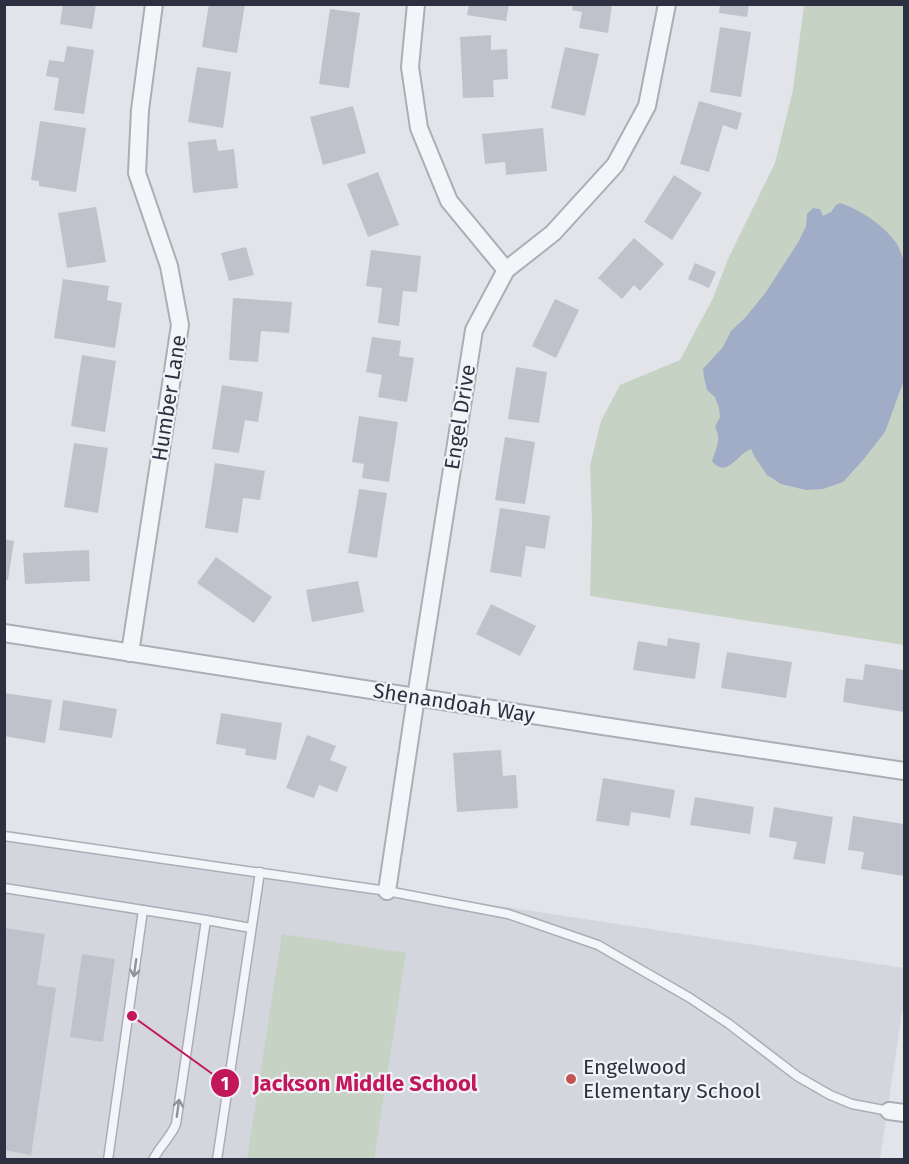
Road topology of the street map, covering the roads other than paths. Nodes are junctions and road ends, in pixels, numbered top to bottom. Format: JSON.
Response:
{"nodes":[{"id":1,"x":154,"y":4,"type":"edge"},
{"id":2,"x":416,"y":4,"type":"edge"},
{"id":3,"x":667,"y":4,"type":"edge"},
{"id":4,"x":506,"y":270,"type":"junction"},
{"id":5,"x":4,"y":633,"type":"edge"},
{"id":6,"x":130,"y":653,"type":"junction"},
{"id":7,"x":416,"y":697,"type":"junction"},
{"id":8,"x":904,"y":771,"type":"edge"},
{"id":9,"x":4,"y":836,"type":"edge"},
{"id":10,"x":260,"y":872,"type":"junction"},
{"id":11,"x":4,"y":888,"type":"edge"},
{"id":12,"x":387,"y":891,"type":"junction"},
{"id":13,"x":143,"y":910,"type":"junction"},
{"id":14,"x":206,"y":920,"type":"junction"},
{"id":15,"x":251,"y":928,"type":"junction"},
{"id":16,"x":897,"y":1112,"type":"edge"},
{"id":17,"x":108,"y":1160,"type":"edge"},
{"id":18,"x":153,"y":1160,"type":"edge"},
{"id":19,"x":217,"y":1160,"type":"edge"}],
"edges":[{"from":1,"to":6,"type":"street","name":"Humber Lane"},
{"from":2,"to":4,"type":"street"},
{"from":3,"to":4,"type":"street","name":"Engel Drive"},
{"from":4,"to":7,"type":"street","name":"Engel Drive"},
{"from":5,"to":6,"type":"street","name":"Shenandoah Way"},
{"from":6,"to":7,"type":"street","name":"Shenandoah Way"},
{"from":7,"to":8,"type":"street","name":"Shenandoah Way"},
{"from":7,"to":12,"type":"street","name":"Engel Drive"},
{"from":9,"to":10,"type":"lane"},
{"from":10,"to":12,"type":"lane"},
{"from":10,"to":15,"type":"lane"},
{"from":11,"to":13,"type":"lane"},
{"from":12,"to":16,"type":"lane"},
{"from":13,"to":14,"type":"lane"},
{"from":13,"to":17,"type":"lane","one_way":true},
{"from":14,"to":15,"type":"lane"},
{"from":18,"to":14,"type":"lane","one_way":true},
{"from":15,"to":19,"type":"lane"}]}
